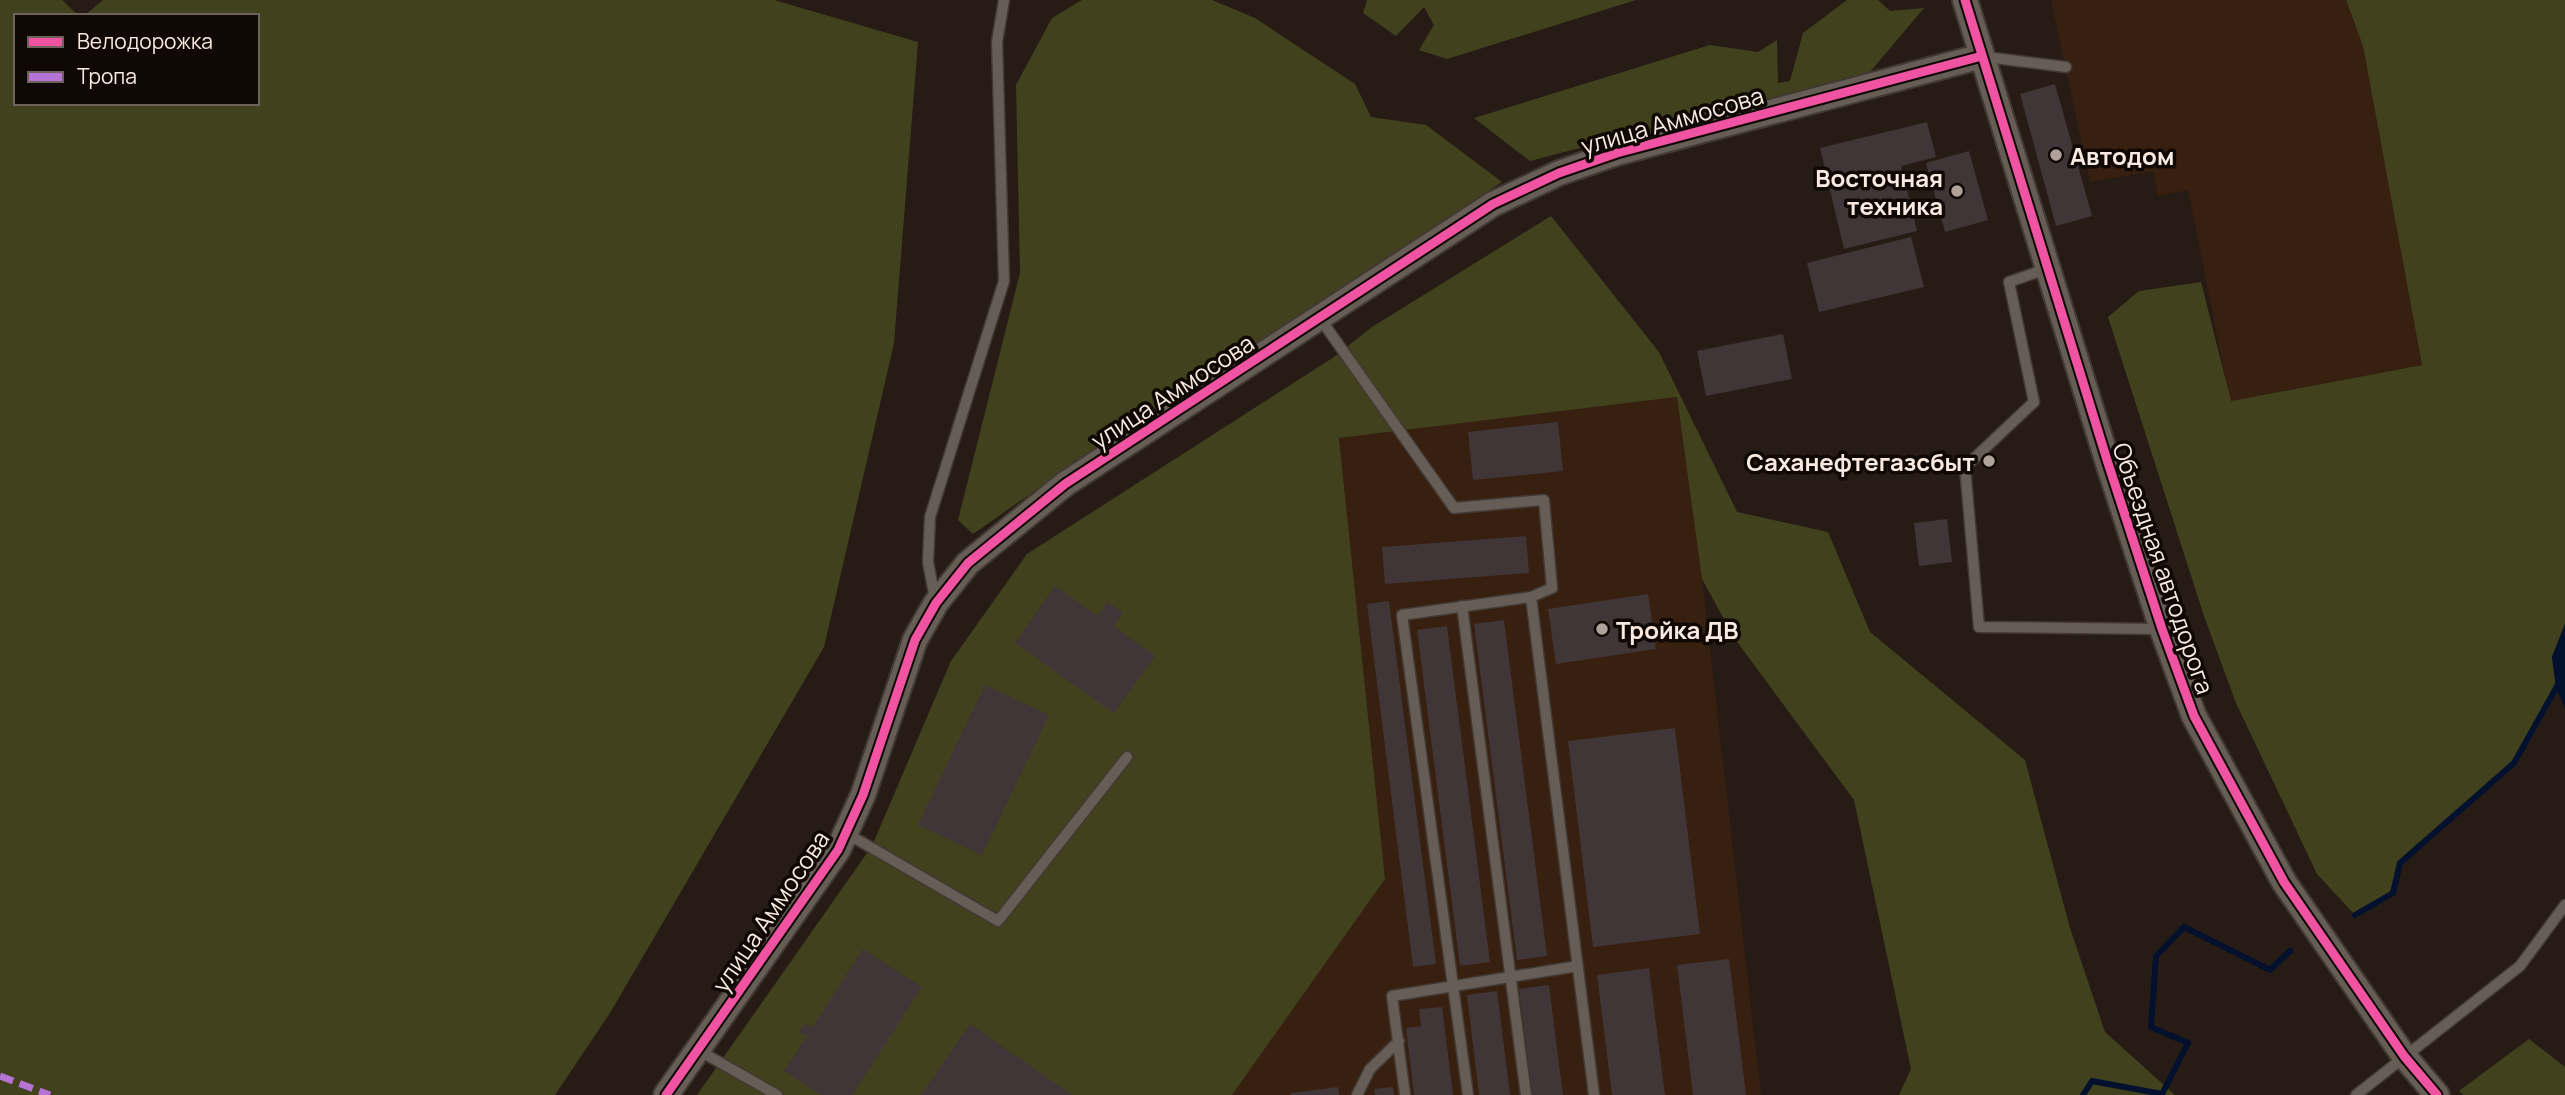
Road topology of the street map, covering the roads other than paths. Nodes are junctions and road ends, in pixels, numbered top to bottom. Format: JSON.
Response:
{"nodes":[{"id":1,"x":1004,"y":0,"type":"edge"},
{"id":2,"x":1965,"y":0,"type":"edge"},
{"id":3,"x":1982,"y":56,"type":"junction"},
{"id":4,"x":2066,"y":67,"type":"dead end"},
{"id":5,"x":2049,"y":268,"type":"junction"},
{"id":6,"x":1318,"y":317,"type":"junction"},
{"id":7,"x":1531,"y":597,"type":"junction"},
{"id":8,"x":936,"y":603,"type":"junction"},
{"id":9,"x":1462,"y":606,"type":"junction"},
{"id":10,"x":2162,"y":629,"type":"junction"},
{"id":11,"x":1127,"y":757,"type":"dead end"},
{"id":12,"x":846,"y":832,"type":"junction"},
{"id":13,"x":2565,"y":905,"type":"edge"},
{"id":14,"x":1578,"y":966,"type":"junction"},
{"id":15,"x":1510,"y":975,"type":"junction"},
{"id":16,"x":1454,"y":985,"type":"junction"},
{"id":17,"x":1399,"y":1041,"type":"junction"},
{"id":18,"x":698,"y":1050,"type":"junction"},
{"id":19,"x":2404,"y":1056,"type":"junction"},
{"id":20,"x":666,"y":1095,"type":"edge"},
{"id":21,"x":777,"y":1095,"type":"edge"},
{"id":22,"x":1357,"y":1095,"type":"edge"},
{"id":23,"x":1405,"y":1095,"type":"edge"},
{"id":24,"x":1468,"y":1095,"type":"edge"},
{"id":25,"x":1526,"y":1095,"type":"edge"},
{"id":26,"x":1594,"y":1095,"type":"edge"},
{"id":27,"x":2356,"y":1095,"type":"edge"},
{"id":28,"x":2437,"y":1095,"type":"edge"}],
"edges":[{"from":1,"to":8,"type":"lane"},
{"from":2,"to":3,"type":"street","name":"Объездная автодорога"},
{"from":3,"to":4,"type":"lane"},
{"from":3,"to":5,"type":"street","name":"Объездная автодорога"},
{"from":3,"to":6,"type":"street","name":"улица Аммосова"},
{"from":5,"to":10,"type":"street","name":"Объездная автодорога"},
{"from":5,"to":10,"type":"lane"},
{"from":6,"to":7,"type":"lane"},
{"from":6,"to":8,"type":"street","name":"улица Аммосова"},
{"from":7,"to":9,"type":"lane"},
{"from":7,"to":14,"type":"lane"},
{"from":8,"to":12,"type":"street","name":"улица Аммосова"},
{"from":9,"to":15,"type":"lane"},
{"from":9,"to":16,"type":"lane"},
{"from":10,"to":19,"type":"street","name":"Объездная автодорога"},
{"from":11,"to":12,"type":"lane"},
{"from":12,"to":18,"type":"street","name":"улица Аммосова"},
{"from":13,"to":19,"type":"lane"},
{"from":14,"to":15,"type":"lane"},
{"from":14,"to":26,"type":"lane"},
{"from":15,"to":16,"type":"lane"},
{"from":15,"to":25,"type":"lane"},
{"from":16,"to":17,"type":"lane"},
{"from":16,"to":24,"type":"lane"},
{"from":17,"to":22,"type":"lane"},
{"from":17,"to":23,"type":"lane"},
{"from":18,"to":20,"type":"street","name":"улица Аммосова"},
{"from":18,"to":21,"type":"lane"},
{"from":19,"to":27,"type":"lane"},
{"from":19,"to":28,"type":"street","name":"Объездная автодорога"}]}
